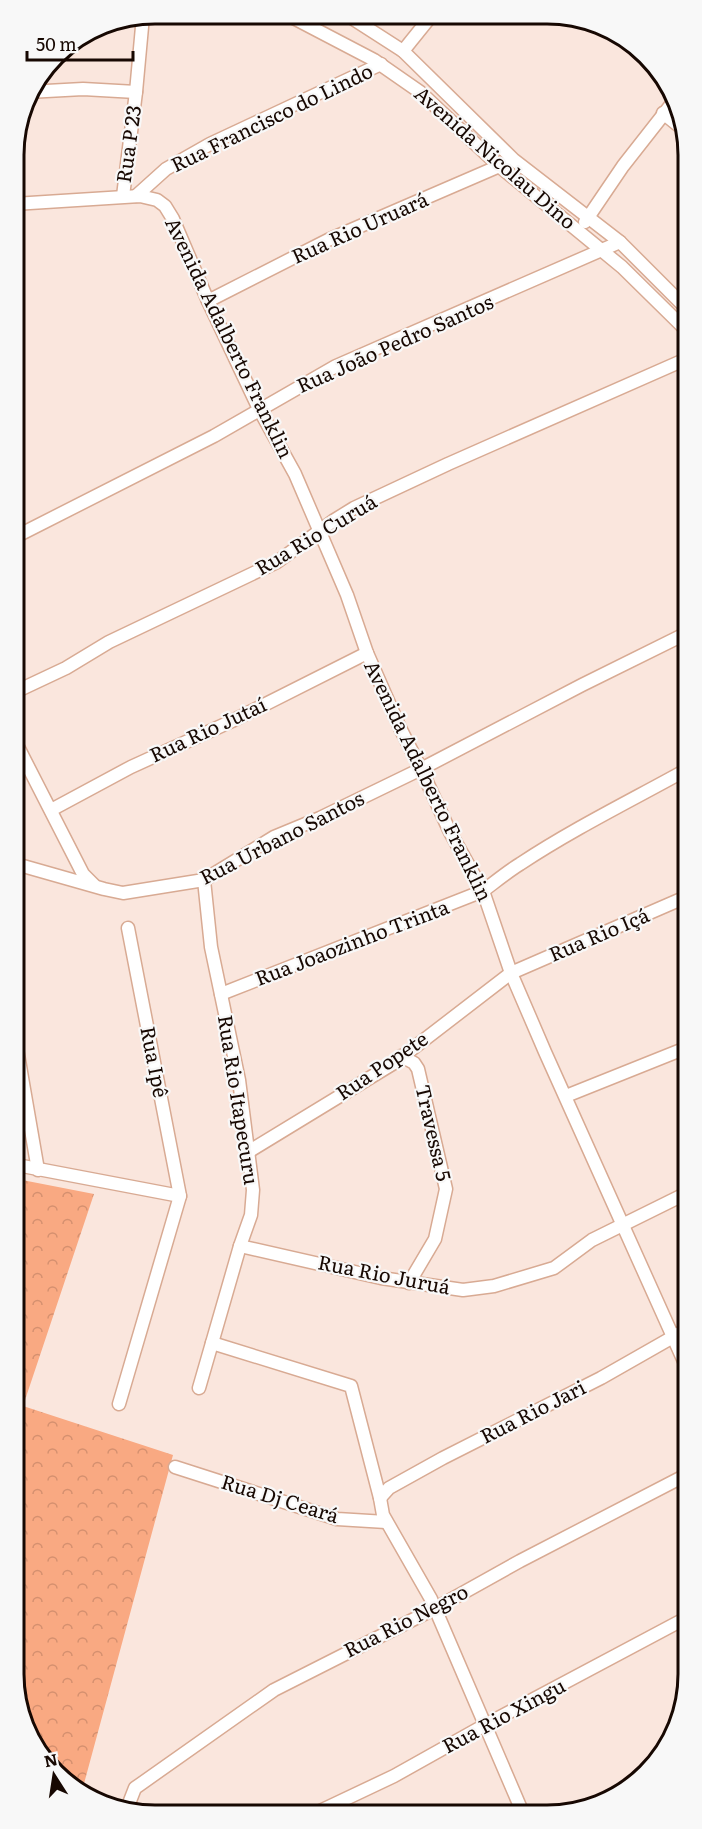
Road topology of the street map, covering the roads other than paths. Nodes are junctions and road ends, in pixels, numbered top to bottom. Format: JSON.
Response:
{"nodes":[{"id":1,"x":305,"y":24,"type":"edge"},
{"id":2,"x":361,"y":24,"type":"edge"},
{"id":3,"x":425,"y":24,"type":"edge"},
{"id":4,"x":142,"y":25,"type":"edge"},
{"id":5,"x":403,"y":51,"type":"junction"},
{"id":6,"x":381,"y":64,"type":"junction"},
{"id":7,"x":41,"y":91,"type":"edge"},
{"id":8,"x":136,"y":92,"type":"junction"},
{"id":9,"x":669,"y":107,"type":"edge"},
{"id":10,"x":663,"y":113,"type":"junction"},
{"id":11,"x":674,"y":122,"type":"edge"},
{"id":12,"x":514,"y":160,"type":"junction"},
{"id":13,"x":499,"y":166,"type":"junction"},
{"id":14,"x":123,"y":196,"type":"junction"},
{"id":15,"x":136,"y":196,"type":"junction"},
{"id":16,"x":24,"y":203,"type":"edge"},
{"id":17,"x":589,"y":218,"type":"junction"},
{"id":18,"x":578,"y":230,"type":"junction"},
{"id":19,"x":620,"y":242,"type":"junction"},
{"id":20,"x":602,"y":250,"type":"junction"},
{"id":21,"x":678,"y":300,"type":"edge"},
{"id":22,"x":208,"y":301,"type":"junction"},
{"id":23,"x":678,"y":321,"type":"edge"},
{"id":24,"x":678,"y":363,"type":"edge"},
{"id":25,"x":259,"y":409,"type":"junction"},
{"id":26,"x":320,"y":531,"type":"junction"},
{"id":27,"x":24,"y":532,"type":"edge"},
{"id":28,"x":678,"y":637,"type":"edge"},
{"id":29,"x":367,"y":653,"type":"junction"},
{"id":30,"x":24,"y":688,"type":"edge"},
{"id":31,"x":24,"y":760,"type":"edge"},
{"id":32,"x":422,"y":769,"type":"junction"},
{"id":33,"x":678,"y":774,"type":"edge"},
{"id":34,"x":51,"y":810,"type":"junction"},
{"id":35,"x":24,"y":866,"type":"edge"},
{"id":36,"x":204,"y":879,"type":"junction"},
{"id":37,"x":95,"y":886,"type":"junction"},
{"id":38,"x":483,"y":891,"type":"junction"},
{"id":39,"x":678,"y":900,"type":"edge"},
{"id":40,"x":129,"y":928,"type":"dead end"},
{"id":41,"x":511,"y":973,"type":"junction"},
{"id":42,"x":221,"y":994,"type":"junction"},
{"id":43,"x":678,"y":1051,"type":"edge"},
{"id":44,"x":401,"y":1056,"type":"junction"},
{"id":45,"x":24,"y":1089,"type":"edge"},
{"id":46,"x":566,"y":1096,"type":"junction"},
{"id":47,"x":248,"y":1152,"type":"junction"},
{"id":48,"x":24,"y":1167,"type":"edge"},
{"id":49,"x":38,"y":1170,"type":"junction"},
{"id":50,"x":180,"y":1196,"type":"junction"},
{"id":51,"x":678,"y":1197,"type":"edge"},
{"id":52,"x":623,"y":1223,"type":"junction"},
{"id":53,"x":240,"y":1246,"type":"junction"},
{"id":54,"x":409,"y":1283,"type":"junction"},
{"id":55,"x":678,"y":1333,"type":"edge"},
{"id":56,"x":672,"y":1336,"type":"junction"},
{"id":57,"x":212,"y":1343,"type":"junction"},
{"id":58,"x":678,"y":1349,"type":"edge"},
{"id":59,"x":200,"y":1388,"type":"dead end"},
{"id":60,"x":119,"y":1404,"type":"dead end"},
{"id":61,"x":175,"y":1467,"type":"dead end"},
{"id":62,"x":678,"y":1479,"type":"edge"},
{"id":63,"x":380,"y":1497,"type":"junction"},
{"id":64,"x":386,"y":1522,"type":"junction"},
{"id":65,"x":434,"y":1608,"type":"junction"},
{"id":66,"x":678,"y":1622,"type":"edge"},
{"id":67,"x":485,"y":1725,"type":"junction"},
{"id":68,"x":130,"y":1802,"type":"edge"},
{"id":69,"x":333,"y":1805,"type":"edge"},
{"id":70,"x":519,"y":1805,"type":"edge"}],
"edges":[{"from":1,"to":6,"type":"street","name":"Avenida Nicolau Dino"},
{"from":2,"to":5,"type":"street","name":"Avenida Nicolau Dino"},
{"from":3,"to":5,"type":"street"},
{"from":4,"to":8,"type":"street","name":"Rua P 23"},
{"from":5,"to":12,"type":"street","name":"Avenida Nicolau Dino"},
{"from":6,"to":13,"type":"street","name":"Avenida Nicolau Dino"},
{"from":6,"to":15,"type":"street","name":"Rua Francisco do Lindo"},
{"from":7,"to":8,"type":"street"},
{"from":8,"to":14,"type":"street","name":"Rua P 23"},
{"from":9,"to":10,"type":"street"},
{"from":10,"to":11,"type":"street"},
{"from":10,"to":17,"type":"street"},
{"from":12,"to":13,"type":"street","name":"Rua Rio Uruará"},
{"from":12,"to":17,"type":"street","name":"Avenida Nicolau Dino"},
{"from":13,"to":18,"type":"street","name":"Avenida Nicolau Dino"},
{"from":13,"to":22,"type":"street","name":"Rua Rio Uruará"},
{"from":14,"to":15,"type":"street","name":"Avenida Adalberto Franklin"},
{"from":14,"to":16,"type":"street","name":"Avenida Adalberto Franklin"},
{"from":15,"to":22,"type":"street","name":"Avenida Adalberto Franklin"},
{"from":17,"to":18,"type":"street"},
{"from":17,"to":19,"type":"street","name":"Avenida Nicolau Dino"},
{"from":18,"to":20,"type":"street","name":"Avenida Nicolau Dino"},
{"from":19,"to":20,"type":"street","name":"Rua João Pedro Santos"},
{"from":19,"to":21,"type":"street","name":"Avenida Nicolau Dino"},
{"from":20,"to":23,"type":"street","name":"Avenida Nicolau Dino"},
{"from":20,"to":25,"type":"street","name":"Rua João Pedro Santos"},
{"from":22,"to":25,"type":"street","name":"Avenida Adalberto Franklin"},
{"from":24,"to":26,"type":"street","name":"Rua Rio Curuá"},
{"from":25,"to":26,"type":"street","name":"Avenida Adalberto Franklin"},
{"from":25,"to":27,"type":"street","name":"Rua João Pedro Santos"},
{"from":26,"to":29,"type":"street","name":"Avenida Adalberto Franklin"},
{"from":26,"to":30,"type":"street","name":"Rua Rio Curuá"},
{"from":28,"to":32,"type":"street","name":"Rua Urbano Santos"},
{"from":29,"to":32,"type":"street","name":"Avenida Adalberto Franklin"},
{"from":29,"to":34,"type":"street","name":"Rua Rio Jutaí"},
{"from":31,"to":34,"type":"street"},
{"from":32,"to":36,"type":"street","name":"Rua Urbano Santos"},
{"from":32,"to":38,"type":"street","name":"Avenida Adalberto Franklin"},
{"from":33,"to":38,"type":"street","name":"Rua Joaozinho Trinta"},
{"from":34,"to":37,"type":"street"},
{"from":35,"to":37,"type":"street","name":"Rua Urbano Santos"},
{"from":36,"to":37,"type":"street","name":"Rua Urbano Santos"},
{"from":36,"to":42,"type":"street","name":"Rua Rio Itapecuru"},
{"from":38,"to":41,"type":"street","name":"Avenida Adalberto Franklin"},
{"from":38,"to":42,"type":"street","name":"Rua Joaozinho Trinta"},
{"from":39,"to":41,"type":"street","name":"Rua Rio Içá"},
{"from":40,"to":50,"type":"street","name":"Rua Ipê"},
{"from":41,"to":44,"type":"street","name":"Rua Popete"},
{"from":41,"to":46,"type":"street","name":"Avenida Adalberto Franklin"},
{"from":42,"to":47,"type":"street","name":"Rua Rio Itapecuru"},
{"from":43,"to":46,"type":"street"},
{"from":44,"to":47,"type":"street","name":"Rua Popete"},
{"from":44,"to":54,"type":"street","name":"Travessa 5"},
{"from":45,"to":49,"type":"street"},
{"from":46,"to":52,"type":"street","name":"Avenida Adalberto Franklin"},
{"from":47,"to":53,"type":"street","name":"Rua Rio Itapecuru"},
{"from":48,"to":49,"type":"street"},
{"from":49,"to":50,"type":"street"},
{"from":50,"to":60,"type":"street"},
{"from":51,"to":52,"type":"street","name":"Rua Rio Juruá"},
{"from":52,"to":54,"type":"street","name":"Rua Rio Juruá"},
{"from":52,"to":56,"type":"street","name":"Avenida Adalberto Franklin"},
{"from":53,"to":54,"type":"street","name":"Rua Rio Juruá"},
{"from":53,"to":57,"type":"street","name":"Rua Rio Itapecuru"},
{"from":55,"to":56,"type":"street","name":"Rua Rio Jari"},
{"from":56,"to":58,"type":"street","name":"Avenida Adalberto Franklin"},
{"from":56,"to":63,"type":"street","name":"Rua Rio Jari"},
{"from":57,"to":59,"type":"street","name":"Rua Rio Itapecuru"},
{"from":57,"to":63,"type":"street"},
{"from":61,"to":64,"type":"street","name":"Rua Dj Ceará"},
{"from":62,"to":65,"type":"street","name":"Rua Rio Negro"},
{"from":63,"to":64,"type":"street"},
{"from":64,"to":65,"type":"street"},
{"from":65,"to":67,"type":"street"},
{"from":65,"to":68,"type":"street","name":"Rua Rio Negro"},
{"from":66,"to":67,"type":"street","name":"Rua Rio Xingu"},
{"from":67,"to":69,"type":"street","name":"Rua Rio Xingu"},
{"from":67,"to":70,"type":"street"}]}
